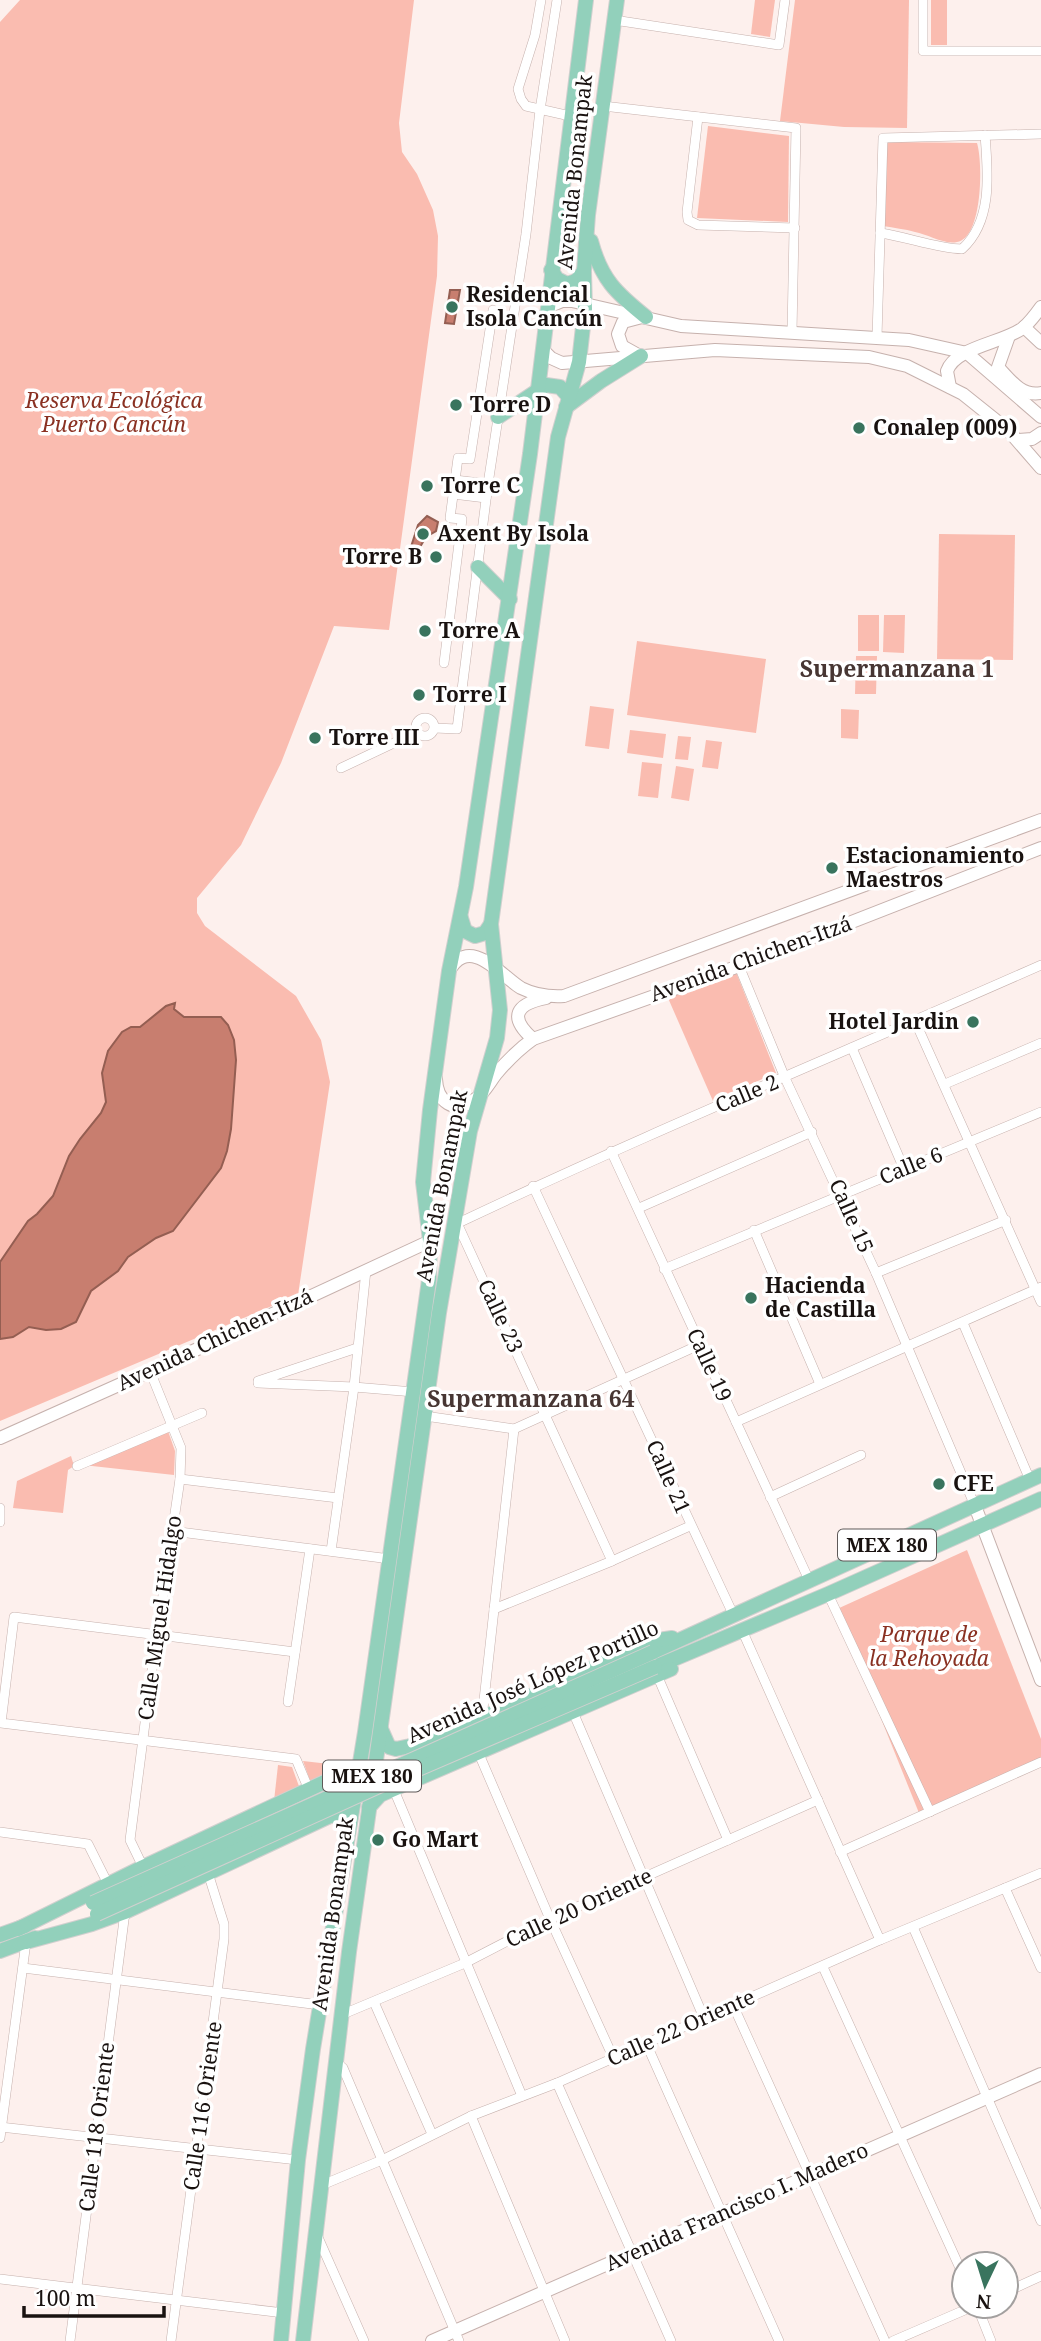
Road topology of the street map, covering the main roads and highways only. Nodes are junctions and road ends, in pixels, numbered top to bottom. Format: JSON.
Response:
{"nodes":[{"id":1,"x":586,"y":0,"type":"edge"},
{"id":2,"x":617,"y":0,"type":"edge"},
{"id":3,"x":587,"y":227,"type":"junction"},
{"id":4,"x":551,"y":270,"type":"junction"},
{"id":5,"x":584,"y":271,"type":"junction"},
{"id":6,"x":646,"y":317,"type":"road end"},
{"id":7,"x":641,"y":356,"type":"road end"},
{"id":8,"x":537,"y":391,"type":"junction"},
{"id":9,"x":567,"y":402,"type":"junction"},
{"id":10,"x":498,"y":417,"type":"road end"},
{"id":11,"x":478,"y":567,"type":"road end"},
{"id":12,"x":510,"y":599,"type":"junction"},
{"id":13,"x":461,"y":918,"type":"junction"},
{"id":14,"x":491,"y":924,"type":"junction"},
{"id":15,"x":1036,"y":1478,"type":"edge"},
{"id":16,"x":1041,"y":1499,"type":"edge"},
{"id":17,"x":681,"y":1638,"type":"junction"},
{"id":18,"x":655,"y":1665,"type":"junction"},
{"id":19,"x":380,"y":1727,"type":"junction"},
{"id":20,"x":410,"y":1746,"type":"junction"},
{"id":21,"x":359,"y":1766,"type":"junction"},
{"id":22,"x":423,"y":1778,"type":"junction"},
{"id":23,"x":308,"y":1791,"type":"junction"},
{"id":24,"x":369,"y":1808,"type":"junction"},
{"id":25,"x":351,"y":1816,"type":"junction"},
{"id":26,"x":317,"y":1822,"type":"junction"},
{"id":27,"x":95,"y":1908,"type":"junction"},
{"id":28,"x":18,"y":1929,"type":"junction"},
{"id":29,"x":0,"y":1936,"type":"edge"},
{"id":30,"x":26,"y":1941,"type":"junction"},
{"id":31,"x":0,"y":1951,"type":"edge"},
{"id":32,"x":330,"y":1951,"type":"junction"},
{"id":33,"x":349,"y":1952,"type":"junction"},
{"id":34,"x":281,"y":2341,"type":"edge"},
{"id":35,"x":303,"y":2341,"type":"edge"}],
"edges":[{"from":1,"to":4,"type":"main road","name":"Avenida Bonampak"},
{"from":2,"to":3,"type":"main road","name":"Avenida Bonampak"},
{"from":3,"to":5,"type":"main road","name":"Avenida Bonampak"},
{"from":3,"to":6,"type":"main road"},
{"from":4,"to":5,"type":"main road"},
{"from":4,"to":8,"type":"main road","name":"Avenida Bonampak"},
{"from":5,"to":9,"type":"main road","name":"Avenida Bonampak"},
{"from":7,"to":9,"type":"main road"},
{"from":8,"to":9,"type":"main road"},
{"from":8,"to":10,"type":"main road"},
{"from":8,"to":12,"type":"main road","name":"Avenida Bonampak"},
{"from":9,"to":14,"type":"main road","name":"Avenida Bonampak"},
{"from":11,"to":12,"type":"main road"},
{"from":12,"to":13,"type":"main road","name":"Avenida Bonampak"},
{"from":13,"to":14,"type":"main road"},
{"from":13,"to":21,"type":"main road","name":"Avenida Bonampak"},
{"from":14,"to":19,"type":"main road","name":"Avenida Bonampak"},
{"from":15,"to":17,"type":"main road","name":"Avenida José López Portillo","number":"MEX 180"},
{"from":16,"to":18,"type":"main road","name":"Avenida José López Portillo","number":"MEX 180"},
{"from":17,"to":18,"type":"main road","name":"Avenida José López Portillo","number":"MEX 180"},
{"from":17,"to":20,"type":"main road"},
{"from":18,"to":22,"type":"main road"},
{"from":18,"to":27,"type":"main road","name":"Avenida José López Portillo","number":"MEX 180","bridge":true},
{"from":19,"to":20,"type":"main road"},
{"from":19,"to":24,"type":"main road","name":"Avenida Bonampak"},
{"from":20,"to":22,"type":"main road"},
{"from":21,"to":23,"type":"main road"},
{"from":21,"to":25,"type":"main road","name":"Avenida Bonampak"},
{"from":22,"to":24,"type":"main road"},
{"from":23,"to":26,"type":"main road"},
{"from":23,"to":28,"type":"main road"},
{"from":24,"to":33,"type":"main road","name":"Avenida Bonampak"},
{"from":25,"to":26,"type":"main road"},
{"from":25,"to":32,"type":"main road","name":"Avenida Bonampak"},
{"from":26,"to":30,"type":"main road"},
{"from":27,"to":28,"type":"main road","name":"Avenida José López Portillo","number":"MEX 180"},
{"from":27,"to":30,"type":"main road","name":"Avenida José López Portillo","number":"MEX 180"},
{"from":28,"to":29,"type":"main road","name":"Avenida José López Portillo","number":"MEX 180"},
{"from":30,"to":31,"type":"main road","name":"Avenida José López Portillo","number":"MEX 180"},
{"from":32,"to":33,"type":"main road"},
{"from":32,"to":34,"type":"main road","name":"Avenida Bonampak"},
{"from":33,"to":35,"type":"main road","name":"Avenida Bonampak"}]}
